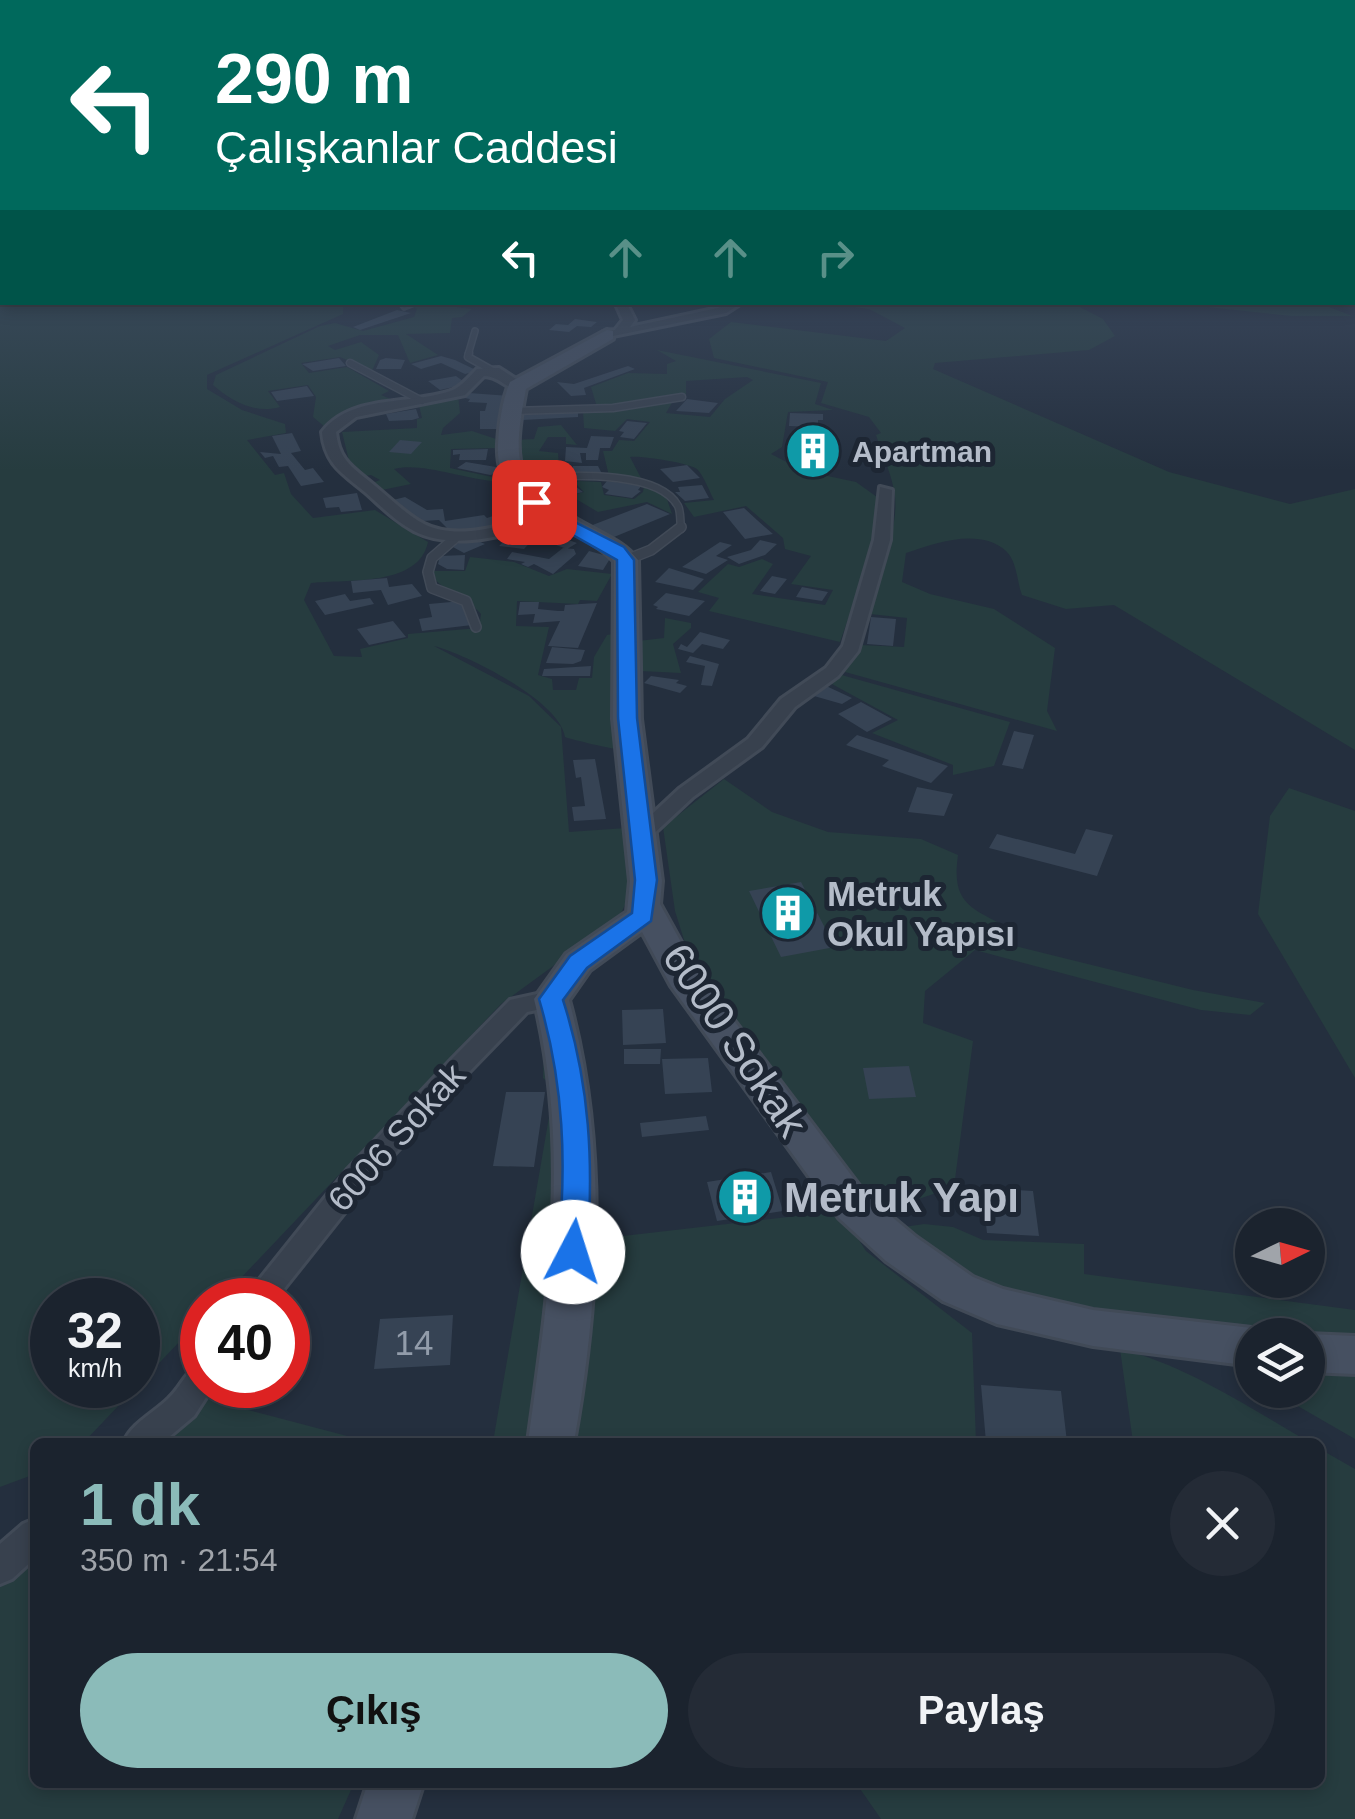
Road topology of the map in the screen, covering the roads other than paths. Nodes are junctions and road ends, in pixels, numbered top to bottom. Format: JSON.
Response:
{"nodes":[{"id":1,"x":622,"y":305,"type":"edge"},
{"id":2,"x":733,"y":305,"type":"edge"},
{"id":3,"x":476,"y":331,"type":"dead end"},
{"id":4,"x":614,"y":332,"type":"junction"},
{"id":5,"x":350,"y":363,"type":"dead end"},
{"id":6,"x":492,"y":371,"type":"junction"},
{"id":7,"x":517,"y":386,"type":"junction"},
{"id":8,"x":682,"y":397,"type":"dead end"},
{"id":9,"x":422,"y":402,"type":"junction"},
{"id":10,"x":512,"y":411,"type":"junction"},
{"id":11,"x":510,"y":477,"type":"junction"},
{"id":12,"x":884,"y":490,"type":"dead end"},
{"id":13,"x":553,"y":518,"type":"junction"},
{"id":14,"x":455,"y":538,"type":"junction"},
{"id":15,"x":626,"y":560,"type":"junction"},
{"id":16,"x":476,"y":627,"type":"dead end"},
{"id":17,"x":640,"y":835,"type":"junction"},
{"id":18,"x":646,"y":907,"type":"junction"},
{"id":19,"x":551,"y":999,"type":"junction"},
{"id":20,"x":276,"y":1278,"type":"edge"},
{"id":21,"x":1235,"y":1345,"type":"edge"},
{"id":22,"x":1325,"y":1354,"type":"edge"},
{"id":23,"x":1355,"y":1355,"type":"edge"},
{"id":24,"x":181,"y":1408,"type":"edge"},
{"id":25,"x":145,"y":1438,"type":"edge"},
{"id":26,"x":552,"y":1438,"type":"edge"},
{"id":27,"x":30,"y":1540,"type":"edge"},
{"id":28,"x":0,"y":1567,"type":"edge"},
{"id":29,"x":394,"y":1788,"type":"edge"},
{"id":30,"x":384,"y":1819,"type":"edge"}],
"edges":[{"from":1,"to":4,"type":"street"},
{"from":2,"to":4,"type":"street"},
{"from":3,"to":6,"type":"lane"},
{"from":4,"to":7,"type":"street"},
{"from":5,"to":9,"type":"lane"},
{"from":6,"to":7,"type":"street"},
{"from":6,"to":9,"type":"street"},
{"from":7,"to":10,"type":"street"},
{"from":8,"to":10,"type":"lane"},
{"from":9,"to":14,"type":"street"},
{"from":10,"to":11,"type":"street"},
{"from":11,"to":13,"type":"street"},
{"from":11,"to":15,"type":"lane"},
{"from":12,"to":17,"type":"street"},
{"from":13,"to":14,"type":"street"},
{"from":13,"to":15,"type":"street"},
{"from":14,"to":16,"type":"lane"},
{"from":15,"to":17,"type":"street"},
{"from":17,"to":18,"type":"street"},
{"from":18,"to":19,"type":"street"},
{"from":18,"to":21,"type":"street","name":"6000 Sokak"},
{"from":19,"to":20,"type":"street","name":"6006 Sokak"},
{"from":19,"to":26,"type":"street"},
{"from":22,"to":23,"type":"street"},
{"from":24,"to":25,"type":"street"},
{"from":27,"to":28,"type":"street"},
{"from":29,"to":30,"type":"street"}]}
